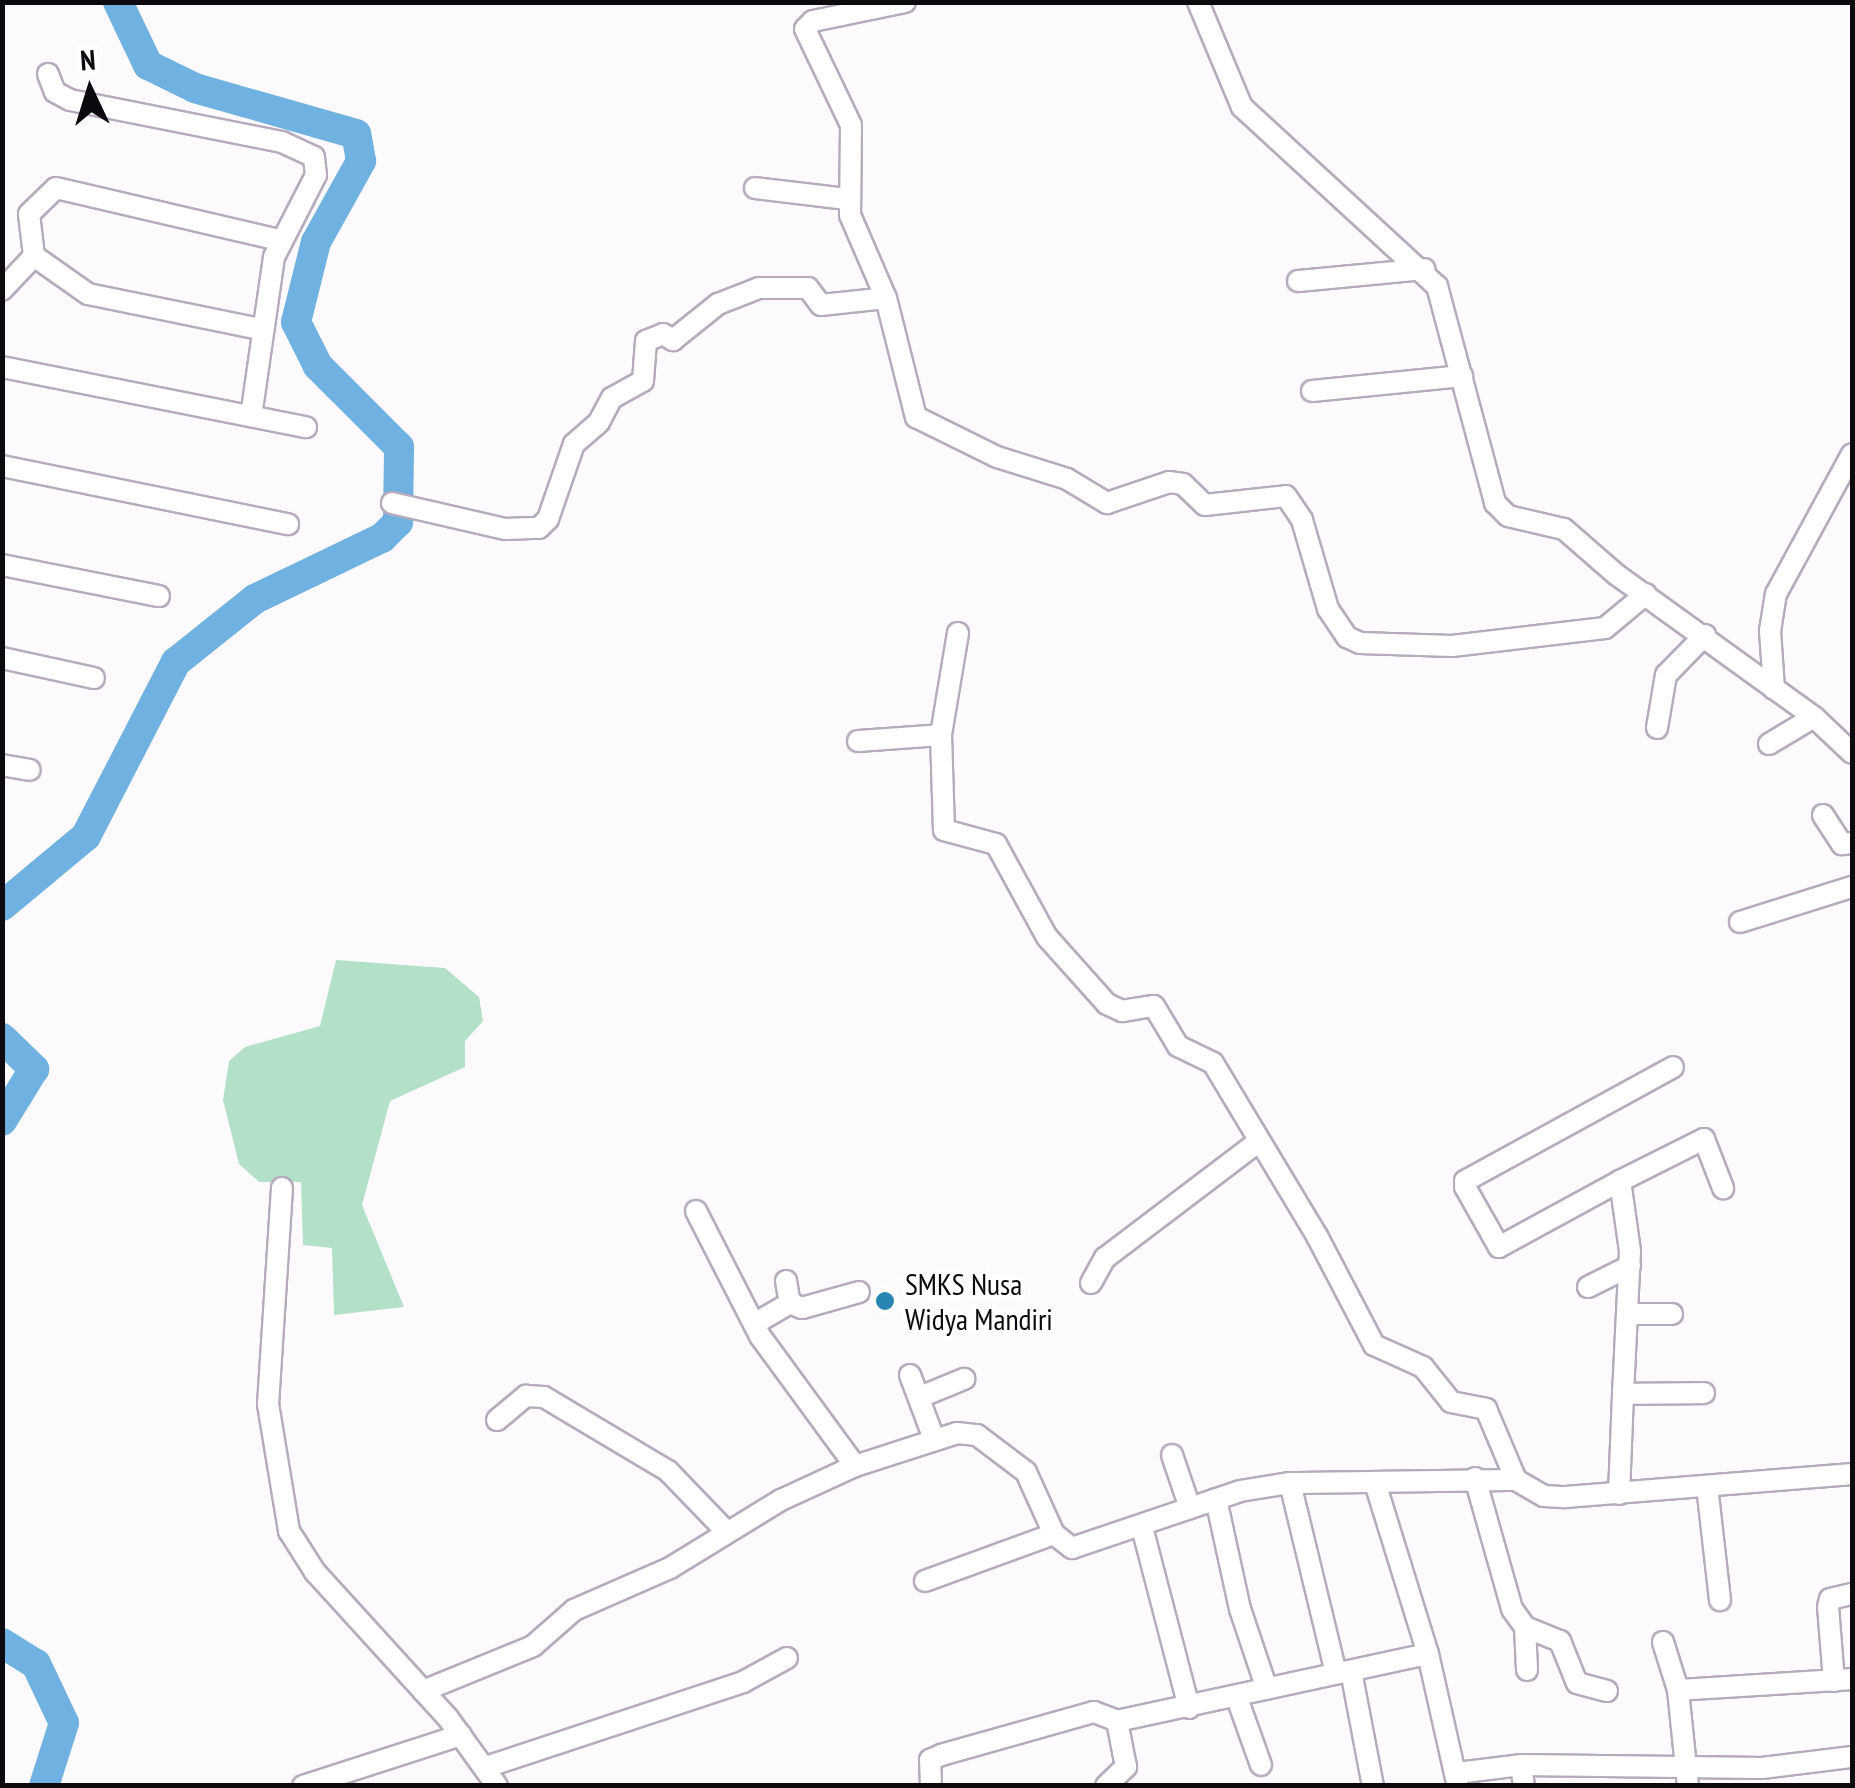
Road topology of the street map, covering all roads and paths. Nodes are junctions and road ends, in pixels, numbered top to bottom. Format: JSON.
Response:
{"nodes":[{"id":1,"x":906,"y":2,"type":"edge"},
{"id":2,"x":1198,"y":2,"type":"edge"},
{"id":3,"x":48,"y":74,"type":"dead end"},
{"id":4,"x":755,"y":188,"type":"dead end"},
{"id":5,"x":847,"y":199,"type":"junction"},
{"id":6,"x":279,"y":240,"type":"junction"},
{"id":7,"x":34,"y":256,"type":"junction"},
{"id":8,"x":1424,"y":269,"type":"junction"},
{"id":9,"x":1298,"y":281,"type":"dead end"},
{"id":10,"x":2,"y":290,"type":"edge"},
{"id":11,"x":886,"y":298,"type":"junction"},
{"id":12,"x":260,"y":330,"type":"junction"},
{"id":13,"x":2,"y":367,"type":"edge"},
{"id":14,"x":1462,"y":376,"type":"junction"},
{"id":15,"x":1312,"y":390,"type":"dead end"},
{"id":16,"x":252,"y":416,"type":"junction"},
{"id":17,"x":306,"y":427,"type":"dead end"},
{"id":18,"x":1852,"y":454,"type":"edge"},
{"id":19,"x":2,"y":466,"type":"edge"},
{"id":20,"x":392,"y":502,"type":"dead end"},
{"id":21,"x":288,"y":524,"type":"dead end"},
{"id":22,"x":2,"y":564,"type":"edge"},
{"id":23,"x":1646,"y":594,"type":"junction"},
{"id":24,"x":160,"y":596,"type":"dead end"},
{"id":25,"x":958,"y":633,"type":"dead end"},
{"id":26,"x":1705,"y":635,"type":"junction"},
{"id":27,"x":2,"y":658,"type":"edge"},
{"id":28,"x":94,"y":678,"type":"dead end"},
{"id":29,"x":1774,"y":689,"type":"junction"},
{"id":30,"x":1814,"y":717,"type":"junction"},
{"id":31,"x":1658,"y":728,"type":"dead end"},
{"id":32,"x":941,"y":735,"type":"junction"},
{"id":33,"x":858,"y":741,"type":"dead end"},
{"id":34,"x":1769,"y":744,"type":"dead end"},
{"id":35,"x":1852,"y":753,"type":"edge"},
{"id":36,"x":2,"y":764,"type":"edge"},
{"id":37,"x":30,"y":770,"type":"dead end"},
{"id":38,"x":1824,"y":815,"type":"dead end"},
{"id":39,"x":1852,"y":843,"type":"edge"},
{"id":40,"x":1852,"y":887,"type":"edge"},
{"id":41,"x":1740,"y":922,"type":"dead end"},
{"id":42,"x":1673,"y":1068,"type":"dead end"},
{"id":43,"x":1258,"y":1142,"type":"junction"},
{"id":44,"x":1620,"y":1181,"type":"junction"},
{"id":45,"x":282,"y":1188,"type":"dead end"},
{"id":46,"x":1723,"y":1188,"type":"dead end"},
{"id":47,"x":696,"y":1211,"type":"dead end"},
{"id":48,"x":1630,"y":1266,"type":"junction"},
{"id":49,"x":786,"y":1282,"type":"dead end"},
{"id":50,"x":1091,"y":1283,"type":"dead end"},
{"id":51,"x":1588,"y":1286,"type":"dead end"},
{"id":52,"x":859,"y":1292,"type":"dead end"},
{"id":53,"x":790,"y":1303,"type":"junction"},
{"id":54,"x":1629,"y":1314,"type":"junction"},
{"id":55,"x":1672,"y":1314,"type":"dead end"},
{"id":56,"x":754,"y":1324,"type":"junction"},
{"id":57,"x":910,"y":1375,"type":"dead end"},
{"id":58,"x":964,"y":1378,"type":"dead end"},
{"id":59,"x":1704,"y":1393,"type":"dead end"},
{"id":60,"x":1624,"y":1394,"type":"junction"},
{"id":61,"x":920,"y":1396,"type":"junction"},
{"id":62,"x":496,"y":1420,"type":"dead end"},
{"id":63,"x":934,"y":1439,"type":"junction"},
{"id":64,"x":1172,"y":1455,"type":"dead end"},
{"id":65,"x":856,"y":1466,"type":"junction"},
{"id":66,"x":1852,"y":1474,"type":"edge"},
{"id":67,"x":1474,"y":1478,"type":"junction"},
{"id":68,"x":1516,"y":1480,"type":"junction"},
{"id":69,"x":1290,"y":1483,"type":"junction"},
{"id":70,"x":1376,"y":1486,"type":"junction"},
{"id":71,"x":1706,"y":1486,"type":"junction"},
{"id":72,"x":1619,"y":1494,"type":"junction"},
{"id":73,"x":1216,"y":1499,"type":"junction"},
{"id":74,"x":1190,"y":1508,"type":"junction"},
{"id":75,"x":1142,"y":1527,"type":"junction"},
{"id":76,"x":727,"y":1532,"type":"junction"},
{"id":77,"x":1054,"y":1534,"type":"junction"},
{"id":78,"x":925,"y":1580,"type":"dead end"},
{"id":79,"x":1852,"y":1594,"type":"edge"},
{"id":80,"x":1720,"y":1600,"type":"dead end"},
{"id":81,"x":1525,"y":1627,"type":"junction"},
{"id":82,"x":1662,"y":1642,"type":"dead end"},
{"id":83,"x":1428,"y":1654,"type":"junction"},
{"id":84,"x":787,"y":1658,"type":"dead end"},
{"id":85,"x":1527,"y":1670,"type":"dead end"},
{"id":86,"x":1344,"y":1672,"type":"junction"},
{"id":87,"x":1843,"y":1680,"type":"edge"},
{"id":88,"x":1267,"y":1689,"type":"junction"},
{"id":89,"x":423,"y":1690,"type":"junction"},
{"id":90,"x":1607,"y":1690,"type":"dead end"},
{"id":91,"x":1678,"y":1690,"type":"junction"},
{"id":92,"x":1237,"y":1698,"type":"junction"},
{"id":93,"x":1189,"y":1708,"type":"junction"},
{"id":94,"x":1118,"y":1721,"type":"junction"},
{"id":95,"x":461,"y":1735,"type":"junction"},
{"id":96,"x":1844,"y":1760,"type":"edge"},
{"id":97,"x":1261,"y":1766,"type":"dead end"},
{"id":98,"x":1523,"y":1775,"type":"edge"},
{"id":99,"x":492,"y":1776,"type":"edge"},
{"id":100,"x":1595,"y":1777,"type":"edge"},
{"id":101,"x":1763,"y":1777,"type":"edge"},
{"id":102,"x":1687,"y":1778,"type":"edge"},
{"id":103,"x":1457,"y":1779,"type":"edge"},
{"id":104,"x":338,"y":1782,"type":"edge"},
{"id":105,"x":303,"y":1786,"type":"edge"},
{"id":106,"x":931,"y":1786,"type":"edge"},
{"id":107,"x":1106,"y":1786,"type":"edge"},
{"id":108,"x":1373,"y":1786,"type":"edge"},
{"id":109,"x":1836,"y":1786,"type":"edge"}],
"edges":[{"from":1,"to":5,"type":"street"},
{"from":2,"to":8,"type":"street"},
{"from":3,"to":6,"type":"street"},
{"from":4,"to":5,"type":"street"},
{"from":5,"to":11,"type":"street"},
{"from":6,"to":7,"type":"street"},
{"from":6,"to":12,"type":"street"},
{"from":7,"to":10,"type":"street"},
{"from":7,"to":12,"type":"street"},
{"from":8,"to":9,"type":"street"},
{"from":8,"to":14,"type":"street"},
{"from":11,"to":20,"type":"street"},
{"from":11,"to":23,"type":"street"},
{"from":12,"to":16,"type":"street"},
{"from":13,"to":16,"type":"street"},
{"from":14,"to":15,"type":"street"},
{"from":14,"to":23,"type":"street"},
{"from":16,"to":17,"type":"street"},
{"from":18,"to":29,"type":"street"},
{"from":19,"to":21,"type":"street"},
{"from":22,"to":24,"type":"street"},
{"from":23,"to":26,"type":"street"},
{"from":25,"to":32,"type":"street"},
{"from":26,"to":29,"type":"street"},
{"from":26,"to":31,"type":"street"},
{"from":27,"to":28,"type":"street"},
{"from":29,"to":30,"type":"street"},
{"from":30,"to":34,"type":"street"},
{"from":30,"to":35,"type":"street"},
{"from":32,"to":33,"type":"street"},
{"from":32,"to":43,"type":"street"},
{"from":36,"to":37,"type":"street"},
{"from":38,"to":39,"type":"street"},
{"from":40,"to":41,"type":"street"},
{"from":42,"to":44,"type":"street"},
{"from":43,"to":50,"type":"street"},
{"from":43,"to":68,"type":"street"},
{"from":44,"to":46,"type":"street"},
{"from":44,"to":48,"type":"street"},
{"from":45,"to":89,"type":"street"},
{"from":47,"to":56,"type":"street"},
{"from":48,"to":51,"type":"street"},
{"from":48,"to":54,"type":"street"},
{"from":49,"to":53,"type":"street"},
{"from":52,"to":53,"type":"street"},
{"from":53,"to":56,"type":"street"},
{"from":54,"to":55,"type":"street"},
{"from":54,"to":60,"type":"street"},
{"from":56,"to":65,"type":"street"},
{"from":57,"to":61,"type":"street"},
{"from":58,"to":61,"type":"street"},
{"from":59,"to":60,"type":"street"},
{"from":60,"to":72,"type":"street"},
{"from":61,"to":63,"type":"street"},
{"from":62,"to":76,"type":"street"},
{"from":63,"to":65,"type":"street"},
{"from":63,"to":77,"type":"street"},
{"from":64,"to":74,"type":"street"},
{"from":65,"to":76,"type":"street"},
{"from":66,"to":71,"type":"street"},
{"from":67,"to":68,"type":"street"},
{"from":67,"to":70,"type":"street"},
{"from":67,"to":81,"type":"street"},
{"from":68,"to":72,"type":"street"},
{"from":69,"to":70,"type":"street"},
{"from":69,"to":73,"type":"street"},
{"from":69,"to":86,"type":"street"},
{"from":70,"to":83,"type":"street"},
{"from":71,"to":72,"type":"street"},
{"from":71,"to":80,"type":"street"},
{"from":73,"to":74,"type":"street"},
{"from":73,"to":88,"type":"street"},
{"from":74,"to":75,"type":"street"},
{"from":75,"to":77,"type":"street"},
{"from":75,"to":93,"type":"street"},
{"from":76,"to":89,"type":"street"},
{"from":77,"to":78,"type":"street"},
{"from":79,"to":87,"type":"street"},
{"from":81,"to":85,"type":"street"},
{"from":81,"to":90,"type":"street"},
{"from":82,"to":91,"type":"street"},
{"from":83,"to":86,"type":"street"},
{"from":83,"to":103,"type":"street"},
{"from":84,"to":99,"type":"street"},
{"from":86,"to":88,"type":"street"},
{"from":86,"to":108,"type":"street"},
{"from":87,"to":91,"type":"street"},
{"from":88,"to":92,"type":"street"},
{"from":89,"to":95,"type":"street"},
{"from":91,"to":102,"type":"street"},
{"from":92,"to":93,"type":"street"},
{"from":92,"to":97,"type":"street"},
{"from":93,"to":94,"type":"street"},
{"from":94,"to":106,"type":"street"},
{"from":94,"to":107,"type":"street"},
{"from":95,"to":99,"type":"street"},
{"from":95,"to":104,"type":"street"},
{"from":96,"to":101,"type":"street"},
{"from":96,"to":109,"type":"street"},
{"from":98,"to":100,"type":"street"},
{"from":98,"to":103,"type":"street"},
{"from":100,"to":102,"type":"street"},
{"from":101,"to":102,"type":"street"},
{"from":104,"to":105,"type":"street"}]}
